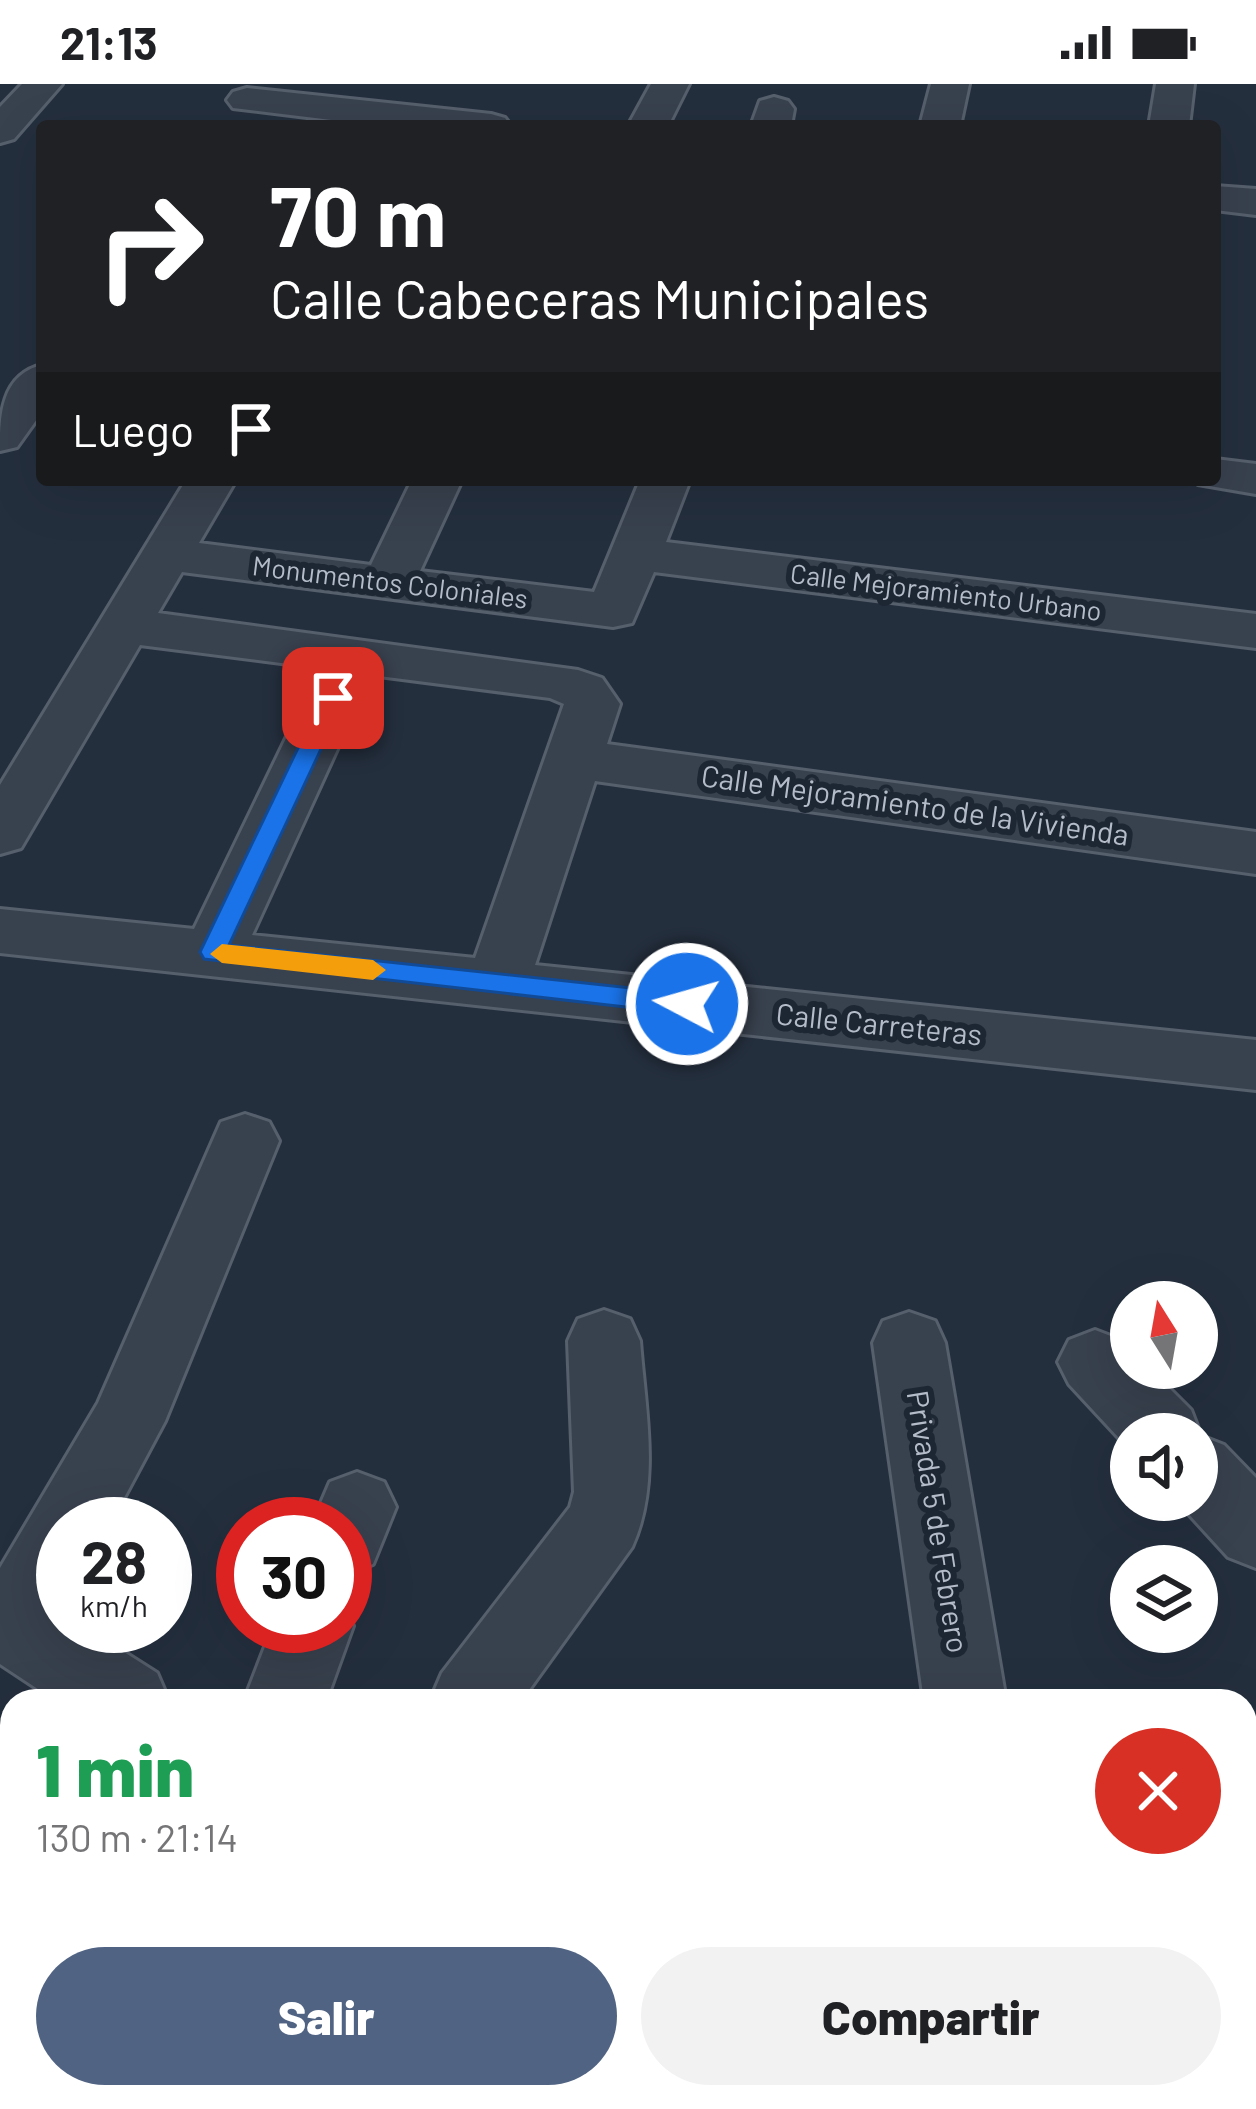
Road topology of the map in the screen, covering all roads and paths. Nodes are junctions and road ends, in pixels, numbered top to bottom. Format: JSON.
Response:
{"nodes":[{"id":1,"x":43,"y":84,"type":"edge"},
{"id":2,"x":670,"y":84,"type":"edge"},
{"id":3,"x":950,"y":84,"type":"edge"},
{"id":4,"x":1175,"y":84,"type":"edge"},
{"id":5,"x":244,"y":103,"type":"edge"},
{"id":6,"x":427,"y":120,"type":"edge"},
{"id":7,"x":651,"y":120,"type":"edge"},
{"id":8,"x":941,"y":120,"type":"edge"},
{"id":9,"x":1170,"y":120,"type":"edge"},
{"id":10,"x":0,"y":130,"type":"edge"},
{"id":11,"x":1221,"y":199,"type":"edge"},
{"id":12,"x":1256,"y":202,"type":"edge"},
{"id":13,"x":36,"y":387,"type":"edge"},
{"id":14,"x":0,"y":437,"type":"edge"},
{"id":15,"x":1221,"y":475,"type":"edge"},
{"id":16,"x":1256,"y":479,"type":"edge"},
{"id":17,"x":207,"y":486,"type":"edge"},
{"id":18,"x":433,"y":486,"type":"edge"},
{"id":19,"x":663,"y":486,"type":"edge"},
{"id":20,"x":635,"y":554,"type":"junction"},
{"id":21,"x":167,"y":555,"type":"junction"},
{"id":22,"x":389,"y":582,"type":"junction"},
{"id":23,"x":126,"y":626,"type":"junction"},
{"id":24,"x":1256,"y":632,"type":"edge"},
{"id":25,"x":353,"y":655,"type":"junction"},
{"id":26,"x":584,"y":731,"type":"junction"},
{"id":27,"x":0,"y":834,"type":"edge"},
{"id":28,"x":1256,"y":853,"type":"edge"},
{"id":29,"x":0,"y":931,"type":"edge"},
{"id":30,"x":213,"y":952,"type":"junction"},
{"id":31,"x":498,"y":983,"type":"junction"},
{"id":32,"x":1256,"y":1065,"type":"edge"},
{"id":33,"x":244,"y":1141,"type":"dead end"},
{"id":34,"x":604,"y":1341,"type":"dead end"},
{"id":35,"x":909,"y":1343,"type":"dead end"},
{"id":36,"x":1095,"y":1362,"type":"dead end"},
{"id":37,"x":1144,"y":1413,"type":"edge"},
{"id":38,"x":1218,"y":1491,"type":"edge"},
{"id":39,"x":84,"y":1497,"type":"edge"},
{"id":40,"x":1256,"y":1532,"type":"edge"},
{"id":41,"x":36,"y":1575,"type":"edge"},
{"id":42,"x":6,"y":1621,"type":"edge"},
{"id":43,"x":303,"y":1653,"type":"edge"},
{"id":44,"x":110,"y":1689,"type":"edge"},
{"id":45,"x":289,"y":1689,"type":"edge"},
{"id":46,"x":480,"y":1689,"type":"edge"},
{"id":47,"x":963,"y":1689,"type":"edge"}],
"edges":[{"from":1,"to":10,"type":"street"},
{"from":2,"to":7,"type":"street"},
{"from":3,"to":8,"type":"street"},
{"from":4,"to":9,"type":"street"},
{"from":5,"to":6,"type":"street"},
{"from":11,"to":12,"type":"street"},
{"from":13,"to":14,"type":"street"},
{"from":15,"to":16,"type":"street"},
{"from":17,"to":21,"type":"street"},
{"from":18,"to":22,"type":"street"},
{"from":19,"to":20,"type":"street"},
{"from":20,"to":22,"type":"street","name":"Monumentos Coloniales"},
{"from":20,"to":24,"type":"street","name":"Calle Mejoramiento Urbano"},
{"from":21,"to":22,"type":"street","name":"Monumentos Coloniales"},
{"from":21,"to":23,"type":"street"},
{"from":23,"to":25,"type":"street","name":"Calle Mejoramiento de la Vivienda"},
{"from":23,"to":27,"type":"street"},
{"from":25,"to":26,"type":"street","name":"Calle Mejoramiento de la Vivienda"},
{"from":25,"to":30,"type":"street"},
{"from":26,"to":28,"type":"street","name":"Calle Mejoramiento de la Vivienda"},
{"from":26,"to":31,"type":"street"},
{"from":29,"to":30,"type":"street","name":"Calle Carreteras"},
{"from":30,"to":31,"type":"street","name":"Calle Carreteras"},
{"from":31,"to":32,"type":"street","name":"Calle Carreteras"},
{"from":33,"to":39,"type":"street"},
{"from":34,"to":46,"type":"street"},
{"from":35,"to":47,"type":"street","name":"Privada 5 de Febrero"},
{"from":36,"to":37,"type":"street"},
{"from":38,"to":40,"type":"street"},
{"from":41,"to":42,"type":"street"},
{"from":42,"to":44,"type":"street"},
{"from":43,"to":45,"type":"street"}]}
